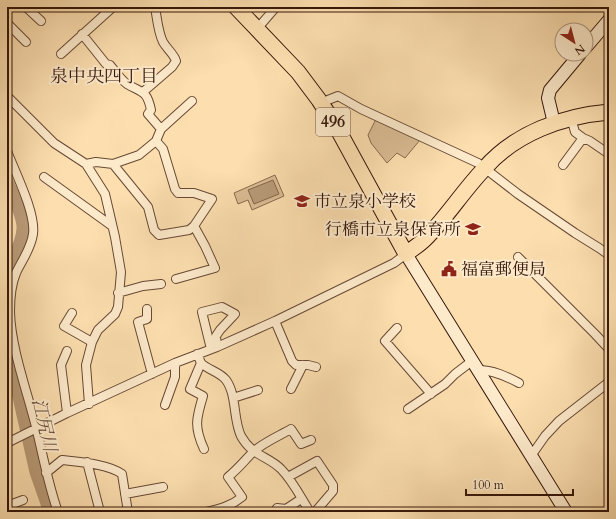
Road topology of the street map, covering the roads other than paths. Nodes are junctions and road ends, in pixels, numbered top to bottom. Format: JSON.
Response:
{"nodes":[{"id":1,"x":26,"y":7,"type":"edge"},
{"id":2,"x":113,"y":7,"type":"edge"},
{"id":3,"x":155,"y":7,"type":"edge"},
{"id":4,"x":236,"y":7,"type":"edge"},
{"id":5,"x":276,"y":7,"type":"edge"},
{"id":6,"x":609,"y":20,"type":"edge"},
{"id":7,"x":40,"y":21,"type":"dead end"},
{"id":8,"x":7,"y":23,"type":"edge"},
{"id":9,"x":257,"y":29,"type":"junction"},
{"id":10,"x":82,"y":34,"type":"junction"},
{"id":11,"x":594,"y":38,"type":"edge"},
{"id":12,"x":26,"y":42,"type":"dead end"},
{"id":13,"x":61,"y":54,"type":"dead end"},
{"id":14,"x":573,"y":62,"type":"edge"},
{"id":15,"x":144,"y":92,"type":"junction"},
{"id":16,"x":7,"y":96,"type":"edge"},
{"id":17,"x":192,"y":101,"type":"dead end"},
{"id":18,"x":322,"y":104,"type":"junction"},
{"id":19,"x":609,"y":112,"type":"edge"},
{"id":20,"x":571,"y":118,"type":"junction"},
{"id":21,"x":554,"y":123,"type":"junction"},
{"id":22,"x":161,"y":130,"type":"junction"},
{"id":23,"x":583,"y":138,"type":"junction"},
{"id":24,"x":156,"y":141,"type":"junction"},
{"id":25,"x":7,"y":151,"type":"edge"},
{"id":26,"x":606,"y":152,"type":"dead end"},
{"id":27,"x":86,"y":164,"type":"junction"},
{"id":28,"x":113,"y":164,"type":"junction"},
{"id":29,"x":563,"y":165,"type":"dead end"},
{"id":30,"x":485,"y":168,"type":"junction"},
{"id":31,"x":44,"y":177,"type":"dead end"},
{"id":32,"x":112,"y":226,"type":"junction"},
{"id":33,"x":194,"y":226,"type":"junction"},
{"id":34,"x":406,"y":254,"type":"junction"},
{"id":35,"x":609,"y":254,"type":"edge"},
{"id":36,"x":518,"y":257,"type":"dead end"},
{"id":37,"x":176,"y":278,"type":"dead end"},
{"id":38,"x":161,"y":284,"type":"dead end"},
{"id":39,"x":118,"y":293,"type":"junction"},
{"id":40,"x":147,"y":310,"type":"dead end"},
{"id":41,"x":72,"y":313,"type":"dead end"},
{"id":42,"x":274,"y":321,"type":"junction"},
{"id":43,"x":397,"y":328,"type":"dead end"},
{"id":44,"x":92,"y":342,"type":"junction"},
{"id":45,"x":214,"y":348,"type":"junction"},
{"id":46,"x":609,"y":349,"type":"edge"},
{"id":47,"x":67,"y":351,"type":"dead end"},
{"id":48,"x":197,"y":354,"type":"junction"},
{"id":49,"x":175,"y":363,"type":"junction"},
{"id":50,"x":202,"y":363,"type":"junction"},
{"id":51,"x":303,"y":366,"type":"junction"},
{"id":52,"x":475,"y":366,"type":"junction"},
{"id":53,"x":316,"y":367,"type":"dead end"},
{"id":54,"x":152,"y":374,"type":"junction"},
{"id":55,"x":609,"y":382,"type":"edge"},
{"id":56,"x":519,"y":383,"type":"dead end"},
{"id":57,"x":290,"y":389,"type":"dead end"},
{"id":58,"x":258,"y":390,"type":"dead end"},
{"id":59,"x":431,"y":394,"type":"junction"},
{"id":60,"x":233,"y":398,"type":"junction"},
{"id":61,"x":89,"y":404,"type":"junction"},
{"id":62,"x":165,"y":405,"type":"dead end"},
{"id":63,"x":408,"y":409,"type":"dead end"},
{"id":64,"x":67,"y":413,"type":"junction"},
{"id":65,"x":37,"y":429,"type":"junction"},
{"id":66,"x":311,"y":440,"type":"dead end"},
{"id":67,"x":7,"y":443,"type":"edge"},
{"id":68,"x":204,"y":450,"type":"dead end"},
{"id":69,"x":253,"y":452,"type":"junction"},
{"id":70,"x":531,"y":456,"type":"junction"},
{"id":71,"x":87,"y":462,"type":"junction"},
{"id":72,"x":46,"y":473,"type":"junction"},
{"id":73,"x":288,"y":477,"type":"junction"},
{"id":74,"x":163,"y":487,"type":"dead end"},
{"id":75,"x":125,"y":494,"type":"junction"},
{"id":76,"x":301,"y":498,"type":"junction"},
{"id":77,"x":23,"y":500,"type":"dead end"},
{"id":78,"x":7,"y":508,"type":"edge"},
{"id":79,"x":8,"y":512,"type":"edge"},
{"id":80,"x":58,"y":512,"type":"edge"},
{"id":81,"x":100,"y":512,"type":"edge"},
{"id":82,"x":128,"y":512,"type":"edge"},
{"id":83,"x":206,"y":512,"type":"edge"},
{"id":84,"x":275,"y":512,"type":"edge"},
{"id":85,"x":310,"y":512,"type":"edge"},
{"id":86,"x":315,"y":512,"type":"edge"},
{"id":87,"x":566,"y":512,"type":"edge"}],
"edges":[{"from":1,"to":7,"type":"street"},
{"from":2,"to":10,"type":"street"},
{"from":3,"to":15,"type":"street"},
{"from":4,"to":9,"type":"highway","number":"496"},
{"from":5,"to":9,"type":"street"},
{"from":6,"to":11,"type":"street"},
{"from":8,"to":12,"type":"street"},
{"from":9,"to":18,"type":"highway","number":"496"},
{"from":10,"to":13,"type":"street"},
{"from":10,"to":15,"type":"street"},
{"from":14,"to":21,"type":"street"},
{"from":15,"to":22,"type":"street"},
{"from":16,"to":27,"type":"street"},
{"from":17,"to":22,"type":"street"},
{"from":18,"to":30,"type":"street"},
{"from":18,"to":34,"type":"highway","number":"496"},
{"from":19,"to":20,"type":"highway"},
{"from":20,"to":21,"type":"highway"},
{"from":20,"to":23,"type":"street"},
{"from":21,"to":30,"type":"highway"},
{"from":22,"to":24,"type":"street"},
{"from":23,"to":26,"type":"street"},
{"from":23,"to":29,"type":"street"},
{"from":24,"to":28,"type":"street"},
{"from":24,"to":33,"type":"street"},
{"from":25,"to":65,"type":"street"},
{"from":27,"to":28,"type":"street"},
{"from":27,"to":32,"type":"street"},
{"from":28,"to":33,"type":"street"},
{"from":30,"to":34,"type":"highway"},
{"from":30,"to":35,"type":"street"},
{"from":31,"to":32,"type":"street"},
{"from":32,"to":39,"type":"street"},
{"from":33,"to":37,"type":"street"},
{"from":34,"to":42,"type":"street"},
{"from":34,"to":52,"type":"street"},
{"from":36,"to":46,"type":"street"},
{"from":38,"to":39,"type":"street"},
{"from":39,"to":44,"type":"street"},
{"from":40,"to":54,"type":"street"},
{"from":41,"to":44,"type":"street"},
{"from":42,"to":45,"type":"street"},
{"from":42,"to":51,"type":"street"},
{"from":43,"to":59,"type":"street"},
{"from":44,"to":61,"type":"street"},
{"from":45,"to":45,"type":"street"},
{"from":45,"to":48,"type":"street"},
{"from":47,"to":64,"type":"street"},
{"from":48,"to":49,"type":"street"},
{"from":48,"to":50,"type":"street"},
{"from":49,"to":54,"type":"street"},
{"from":49,"to":62,"type":"street"},
{"from":50,"to":60,"type":"street"},
{"from":50,"to":68,"type":"street"},
{"from":51,"to":53,"type":"street"},
{"from":51,"to":57,"type":"street"},
{"from":52,"to":56,"type":"street"},
{"from":52,"to":59,"type":"street"},
{"from":52,"to":70,"type":"street"},
{"from":54,"to":61,"type":"street"},
{"from":55,"to":70,"type":"street"},
{"from":58,"to":60,"type":"street"},
{"from":59,"to":63,"type":"street"},
{"from":60,"to":69,"type":"street"},
{"from":61,"to":64,"type":"street"},
{"from":64,"to":65,"type":"street"},
{"from":65,"to":67,"type":"street"},
{"from":65,"to":72,"type":"street"},
{"from":66,"to":69,"type":"street"},
{"from":69,"to":73,"type":"street"},
{"from":69,"to":83,"type":"street"},
{"from":70,"to":87,"type":"street"},
{"from":71,"to":72,"type":"street"},
{"from":71,"to":75,"type":"street"},
{"from":71,"to":81,"type":"street"},
{"from":72,"to":80,"type":"street"},
{"from":73,"to":76,"type":"street"},
{"from":73,"to":86,"type":"street"},
{"from":74,"to":75,"type":"street"},
{"from":75,"to":82,"type":"street"},
{"from":76,"to":84,"type":"street"},
{"from":76,"to":85,"type":"street"},
{"from":77,"to":78,"type":"street"},
{"from":78,"to":79,"type":"street"}]}
